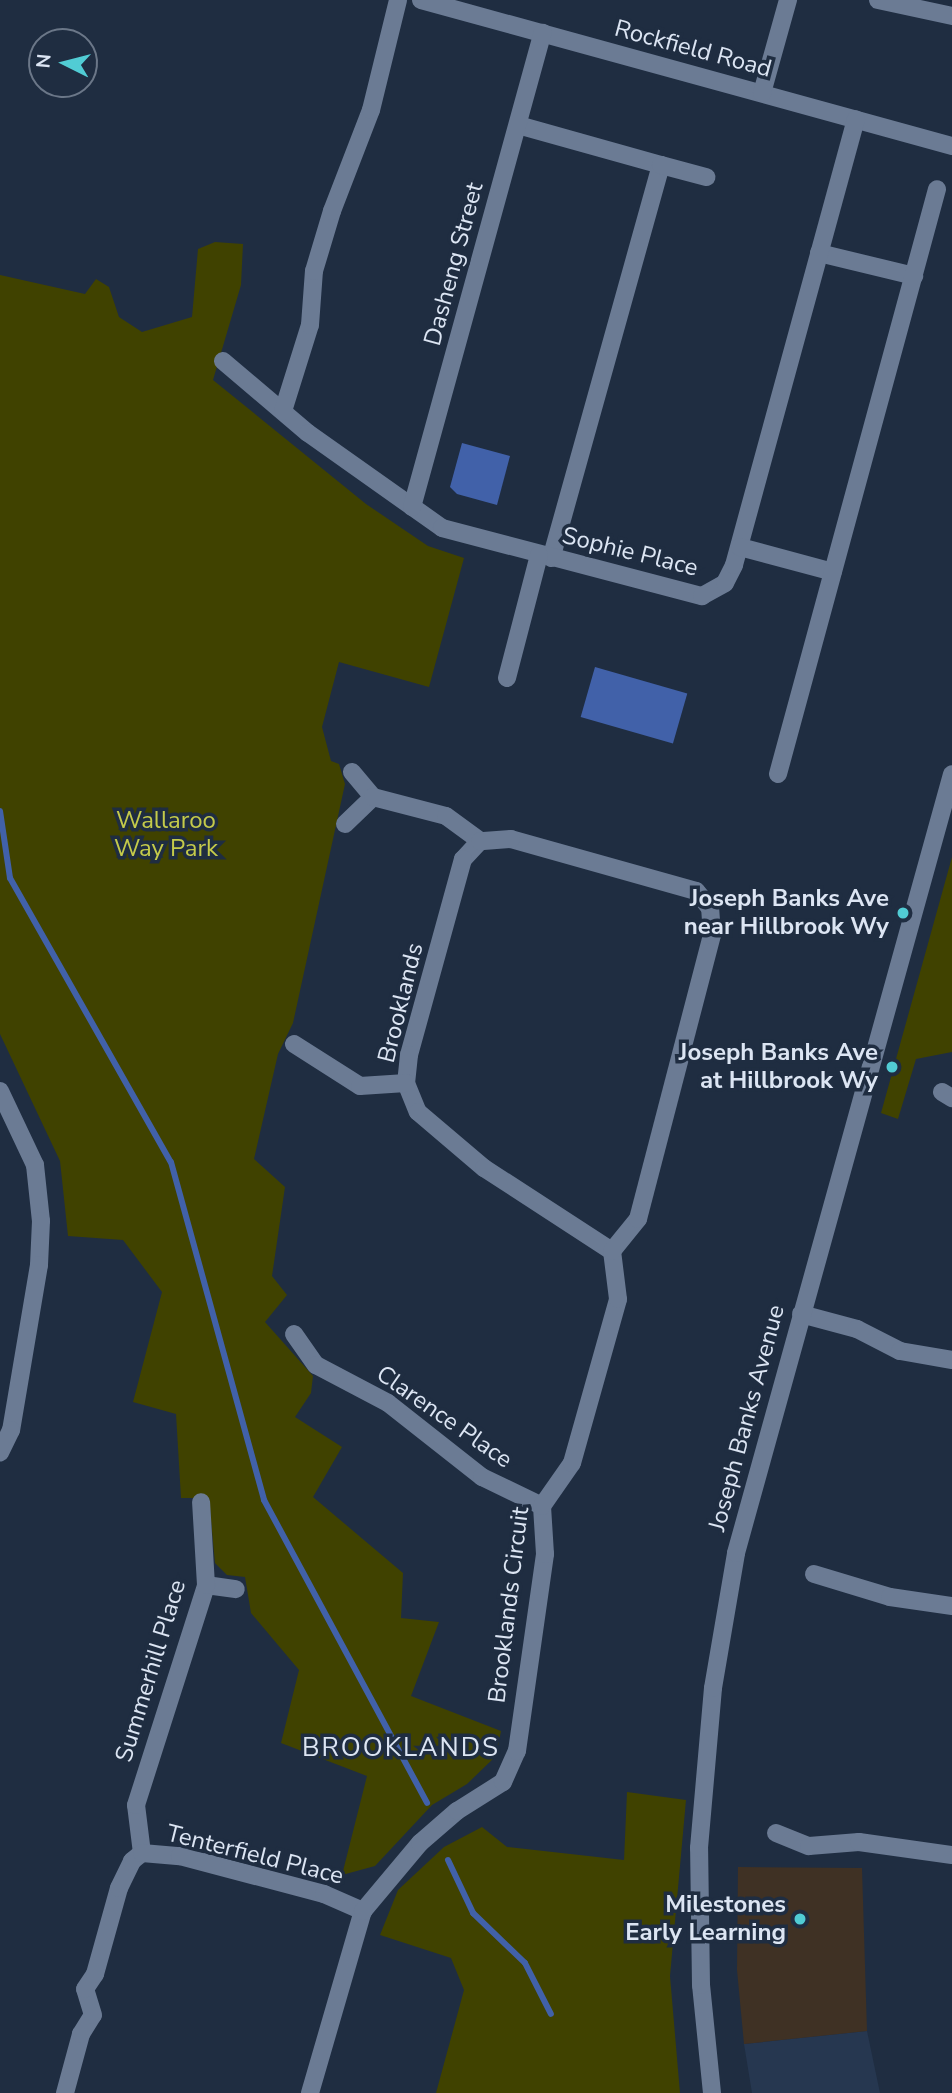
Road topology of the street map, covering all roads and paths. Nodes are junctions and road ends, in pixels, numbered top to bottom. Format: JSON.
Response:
{"nodes":[{"id":1,"x":398,"y":0,"type":"edge"},
{"id":2,"x":421,"y":0,"type":"edge"},
{"id":3,"x":788,"y":0,"type":"edge"},
{"id":4,"x":878,"y":0,"type":"edge"},
{"id":5,"x":952,"y":16,"type":"edge"},
{"id":6,"x":543,"y":33,"type":"junction"},
{"id":7,"x":762,"y":93,"type":"junction"},
{"id":8,"x":856,"y":119,"type":"junction"},
{"id":9,"x":518,"y":125,"type":"junction"},
{"id":10,"x":952,"y":146,"type":"edge"},
{"id":11,"x":661,"y":165,"type":"junction"},
{"id":12,"x":706,"y":177,"type":"dead end"},
{"id":13,"x":937,"y":189,"type":"dead end"},
{"id":14,"x":818,"y":253,"type":"junction"},
{"id":15,"x":914,"y":276,"type":"junction"},
{"id":16,"x":223,"y":361,"type":"dead end"},
{"id":17,"x":283,"y":411,"type":"junction"},
{"id":18,"x":412,"y":507,"type":"junction"},
{"id":19,"x":740,"y":547,"type":"junction"},
{"id":20,"x":545,"y":556,"type":"junction"},
{"id":21,"x":833,"y":572,"type":"junction"},
{"id":22,"x":506,"y":678,"type":"dead end"},
{"id":23,"x":352,"y":772,"type":"dead end"},
{"id":24,"x":778,"y":774,"type":"dead end"},
{"id":25,"x":952,"y":774,"type":"edge"},
{"id":26,"x":373,"y":797,"type":"junction"},
{"id":27,"x":345,"y":824,"type":"dead end"},
{"id":28,"x":480,"y":841,"type":"junction"},
{"id":29,"x":295,"y":1044,"type":"dead end"},
{"id":30,"x":407,"y":1083,"type":"junction"},
{"id":31,"x":0,"y":1091,"type":"edge"},
{"id":32,"x":612,"y":1251,"type":"junction"},
{"id":33,"x":802,"y":1314,"type":"junction"},
{"id":34,"x":294,"y":1334,"type":"dead end"},
{"id":35,"x":952,"y":1360,"type":"edge"},
{"id":36,"x":0,"y":1453,"type":"edge"},
{"id":37,"x":201,"y":1502,"type":"dead end"},
{"id":38,"x":542,"y":1506,"type":"junction"},
{"id":39,"x":814,"y":1574,"type":"dead end"},
{"id":40,"x":206,"y":1585,"type":"junction"},
{"id":41,"x":236,"y":1589,"type":"dead end"},
{"id":42,"x":952,"y":1606,"type":"edge"},
{"id":43,"x":776,"y":1833,"type":"dead end"},
{"id":44,"x":142,"y":1853,"type":"junction"},
{"id":45,"x":952,"y":1855,"type":"edge"},
{"id":46,"x":363,"y":1911,"type":"junction"},
{"id":47,"x":65,"y":2093,"type":"edge"},
{"id":48,"x":310,"y":2093,"type":"edge"},
{"id":49,"x":712,"y":2093,"type":"edge"}],
"edges":[{"from":1,"to":17,"type":"street"},
{"from":2,"to":6,"type":"street","name":"Rockfield Road"},
{"from":3,"to":7,"type":"street"},
{"from":4,"to":5,"type":"street"},
{"from":6,"to":7,"type":"street","name":"Rockfield Road"},
{"from":6,"to":9,"type":"street","name":"Dasheng Street"},
{"from":7,"to":8,"type":"street","name":"Rockfield Road"},
{"from":8,"to":10,"type":"street","name":"Rockfield Road"},
{"from":8,"to":14,"type":"street","name":"Sophie Place"},
{"from":9,"to":11,"type":"street"},
{"from":9,"to":18,"type":"street","name":"Dasheng Street"},
{"from":11,"to":12,"type":"street"},
{"from":11,"to":20,"type":"street"},
{"from":13,"to":15,"type":"street"},
{"from":14,"to":15,"type":"street"},
{"from":14,"to":19,"type":"street","name":"Sophie Place"},
{"from":15,"to":21,"type":"street"},
{"from":16,"to":17,"type":"street","name":"Sophie Place"},
{"from":17,"to":18,"type":"street","name":"Sophie Place"},
{"from":18,"to":20,"type":"street","name":"Sophie Place"},
{"from":19,"to":20,"type":"street","name":"Sophie Place"},
{"from":19,"to":21,"type":"street"},
{"from":20,"to":22,"type":"street"},
{"from":21,"to":24,"type":"street"},
{"from":23,"to":26,"type":"street"},
{"from":25,"to":33,"type":"street","name":"Joseph Banks Avenue"},
{"from":26,"to":27,"type":"street"},
{"from":26,"to":28,"type":"street"},
{"from":28,"to":30,"type":"street","name":"Brooklands"},
{"from":28,"to":32,"type":"street"},
{"from":29,"to":30,"type":"street"},
{"from":30,"to":32,"type":"street","name":"Brooklands"},
{"from":31,"to":36,"type":"street"},
{"from":32,"to":38,"type":"street","name":"Brooklands Circuit"},
{"from":33,"to":35,"type":"street"},
{"from":33,"to":49,"type":"street","name":"Joseph Banks Avenue"},
{"from":34,"to":38,"type":"street","name":"Clarence Place"},
{"from":37,"to":40,"type":"street","name":"Summerhill Place"},
{"from":38,"to":46,"type":"street","name":"Brooklands Circuit"},
{"from":39,"to":42,"type":"street"},
{"from":40,"to":41,"type":"street"},
{"from":40,"to":44,"type":"street","name":"Summerhill Place"},
{"from":43,"to":45,"type":"street"},
{"from":44,"to":46,"type":"street","name":"Tenterfield Place"},
{"from":44,"to":47,"type":"street","name":"Tenterfield Place"},
{"from":46,"to":48,"type":"street","name":"Brooklands Circuit"}]}
